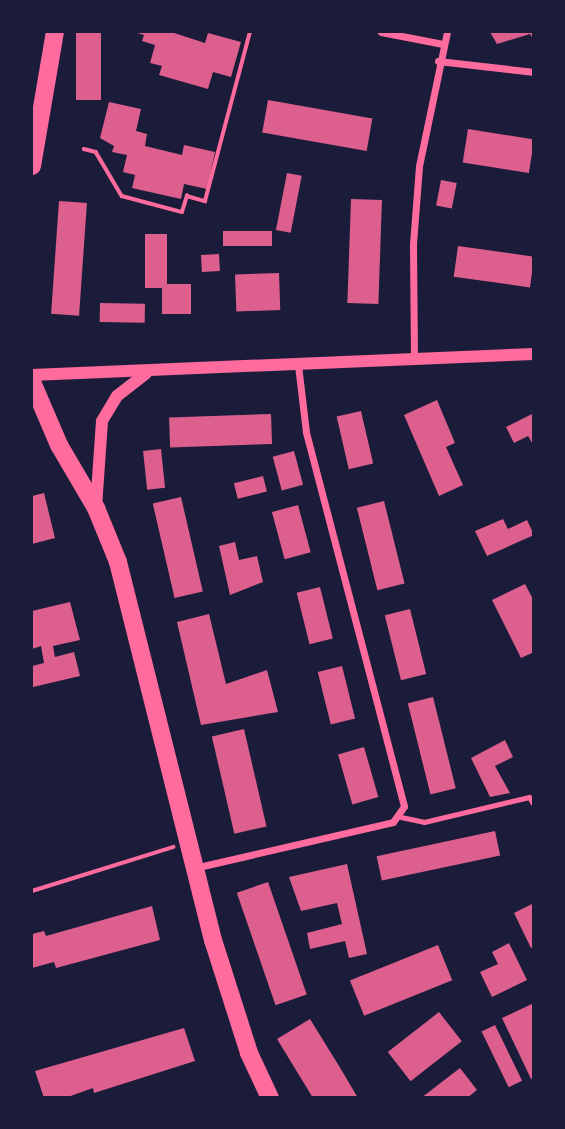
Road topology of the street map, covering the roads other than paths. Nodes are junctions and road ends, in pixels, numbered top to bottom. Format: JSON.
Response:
{"nodes":[{"id":1,"x":55,"y":32,"type":"edge"},
{"id":2,"x":381,"y":32,"type":"edge"},
{"id":3,"x":447,"y":32,"type":"edge"},
{"id":4,"x":443,"y":44,"type":"junction"},
{"id":5,"x":438,"y":61,"type":"junction"},
{"id":6,"x":534,"y":72,"type":"edge"},
{"id":7,"x":32,"y":166,"type":"edge"},
{"id":8,"x":532,"y":357,"type":"edge"},
{"id":9,"x":414,"y":360,"type":"junction"},
{"id":10,"x":298,"y":365,"type":"junction"},
{"id":11,"x":146,"y":372,"type":"junction"},
{"id":12,"x":32,"y":375,"type":"edge"},
{"id":13,"x":32,"y":382,"type":"edge"},
{"id":14,"x":96,"y":508,"type":"junction"},
{"id":15,"x":534,"y":805,"type":"edge"},
{"id":16,"x":401,"y":817,"type":"junction"},
{"id":17,"x":193,"y":868,"type":"junction"},
{"id":18,"x":270,"y":1097,"type":"edge"}],
"edges":[{"from":1,"to":7,"type":"main road"},
{"from":2,"to":4,"type":"street"},
{"from":3,"to":4,"type":"street"},
{"from":4,"to":5,"type":"street"},
{"from":5,"to":6,"type":"street"},
{"from":5,"to":9,"type":"street"},
{"from":8,"to":9,"type":"street"},
{"from":9,"to":10,"type":"street"},
{"from":10,"to":11,"type":"street"},
{"from":10,"to":16,"type":"street"},
{"from":11,"to":12,"type":"street"},
{"from":11,"to":14,"type":"street"},
{"from":13,"to":14,"type":"main road"},
{"from":14,"to":17,"type":"main road"},
{"from":15,"to":16,"type":"lane"},
{"from":16,"to":17,"type":"street"},
{"from":17,"to":18,"type":"main road"}]}
